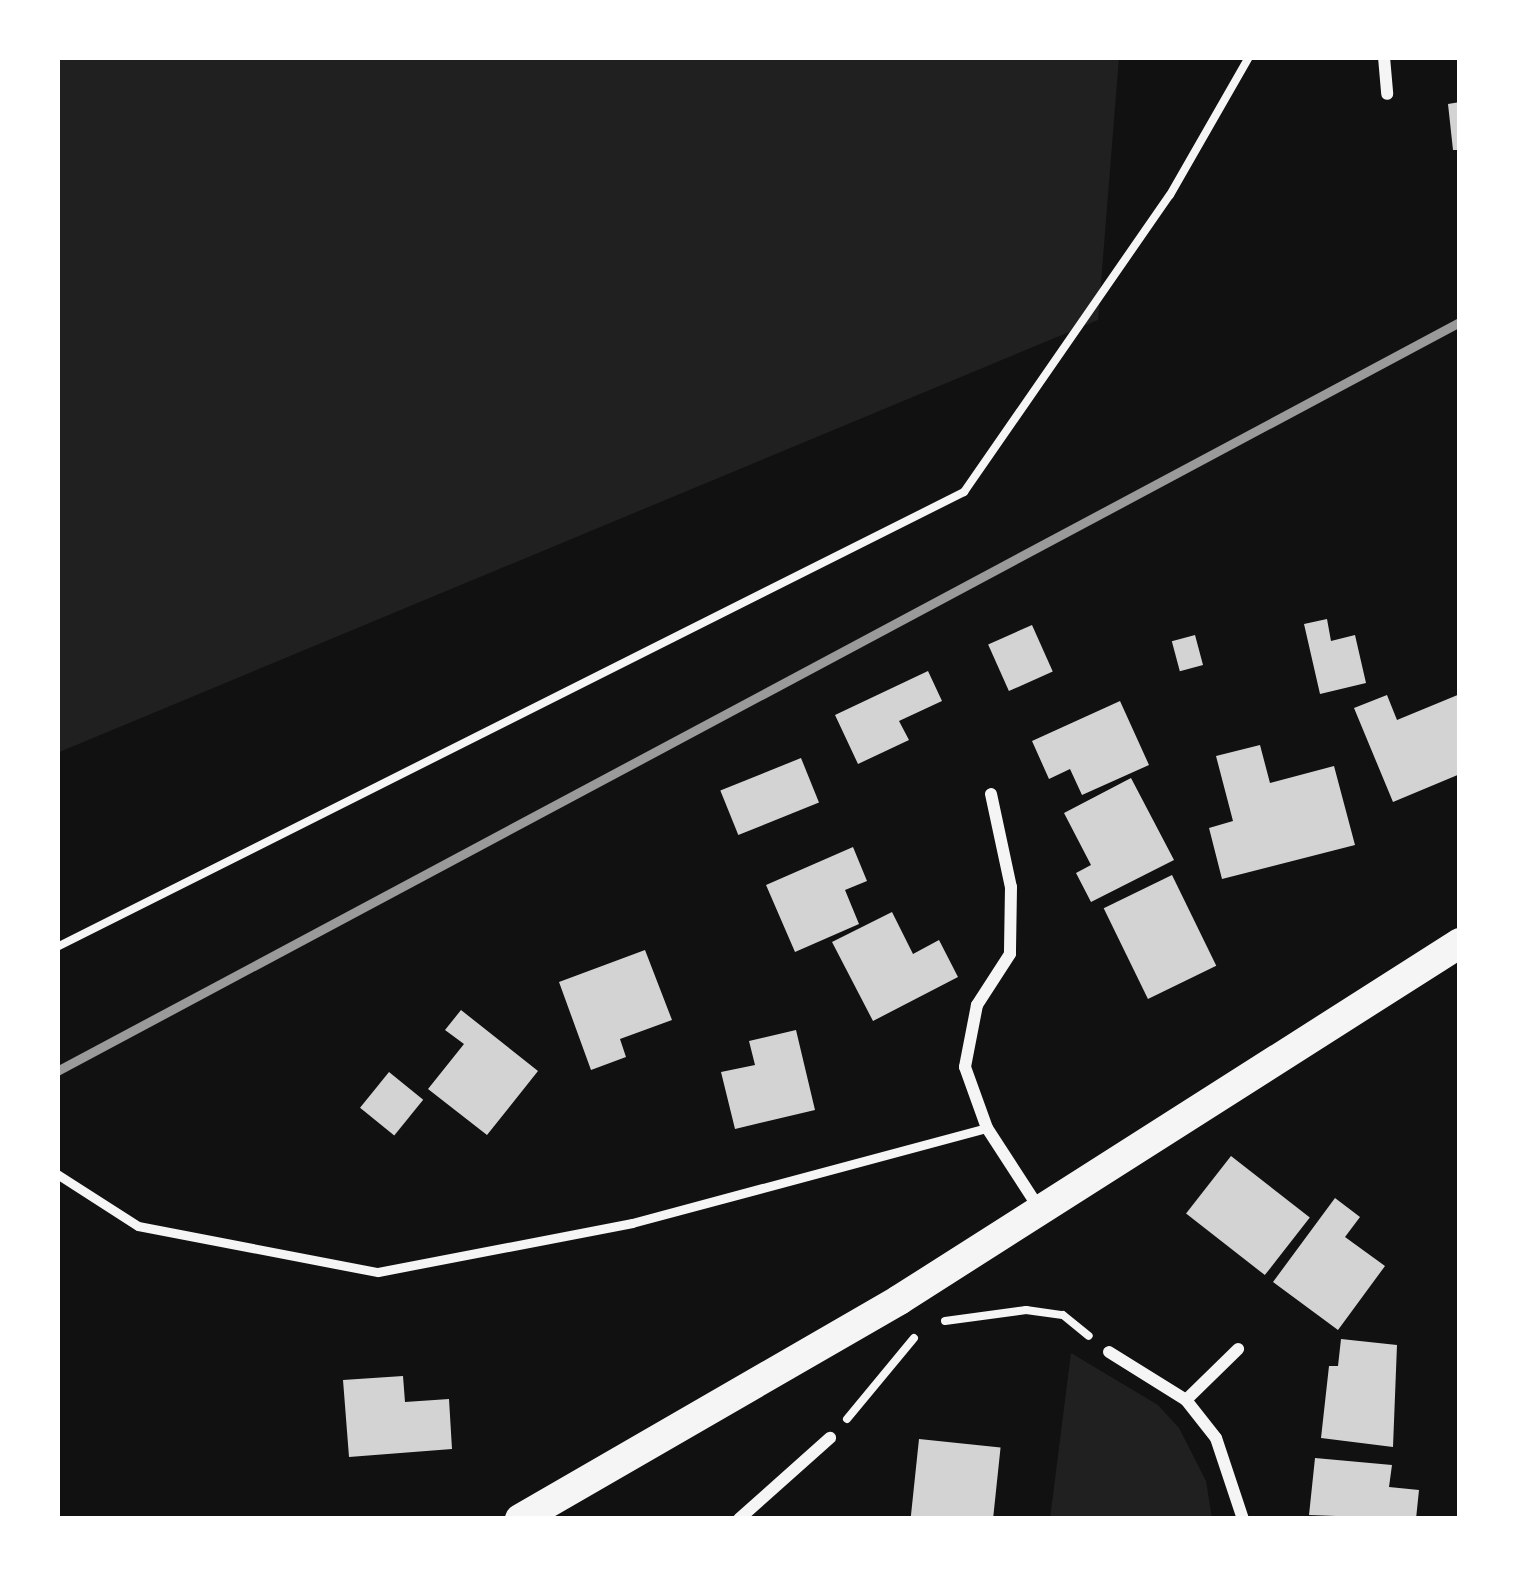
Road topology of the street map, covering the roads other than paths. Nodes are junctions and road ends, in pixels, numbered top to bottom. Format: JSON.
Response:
{"nodes":[{"id":1,"x":1384,"y":57,"type":"edge"},
{"id":2,"x":1388,"y":94,"type":"dead end"},
{"id":3,"x":991,"y":794,"type":"dead end"},
{"id":4,"x":1460,"y":943,"type":"edge"},
{"id":5,"x":987,"y":1128,"type":"junction"},
{"id":6,"x":57,"y":1174,"type":"edge"},
{"id":7,"x":1039,"y":1208,"type":"junction"},
{"id":8,"x":1238,"y":1349,"type":"dead end"},
{"id":9,"x":1108,"y":1352,"type":"road end"},
{"id":10,"x":1186,"y":1400,"type":"junction"},
{"id":11,"x":830,"y":1438,"type":"road end"},
{"id":12,"x":520,"y":1519,"type":"edge"},
{"id":13,"x":740,"y":1519,"type":"edge"},
{"id":14,"x":1243,"y":1519,"type":"edge"}],
"edges":[{"from":1,"to":2,"type":"street"},
{"from":3,"to":5,"type":"street"},
{"from":4,"to":7,"type":"main road"},
{"from":5,"to":6,"type":"lane"},
{"from":5,"to":7,"type":"street"},
{"from":7,"to":12,"type":"main road"},
{"from":8,"to":10,"type":"street"},
{"from":9,"to":10,"type":"street"},
{"from":10,"to":14,"type":"street"},
{"from":11,"to":13,"type":"street"}]}
